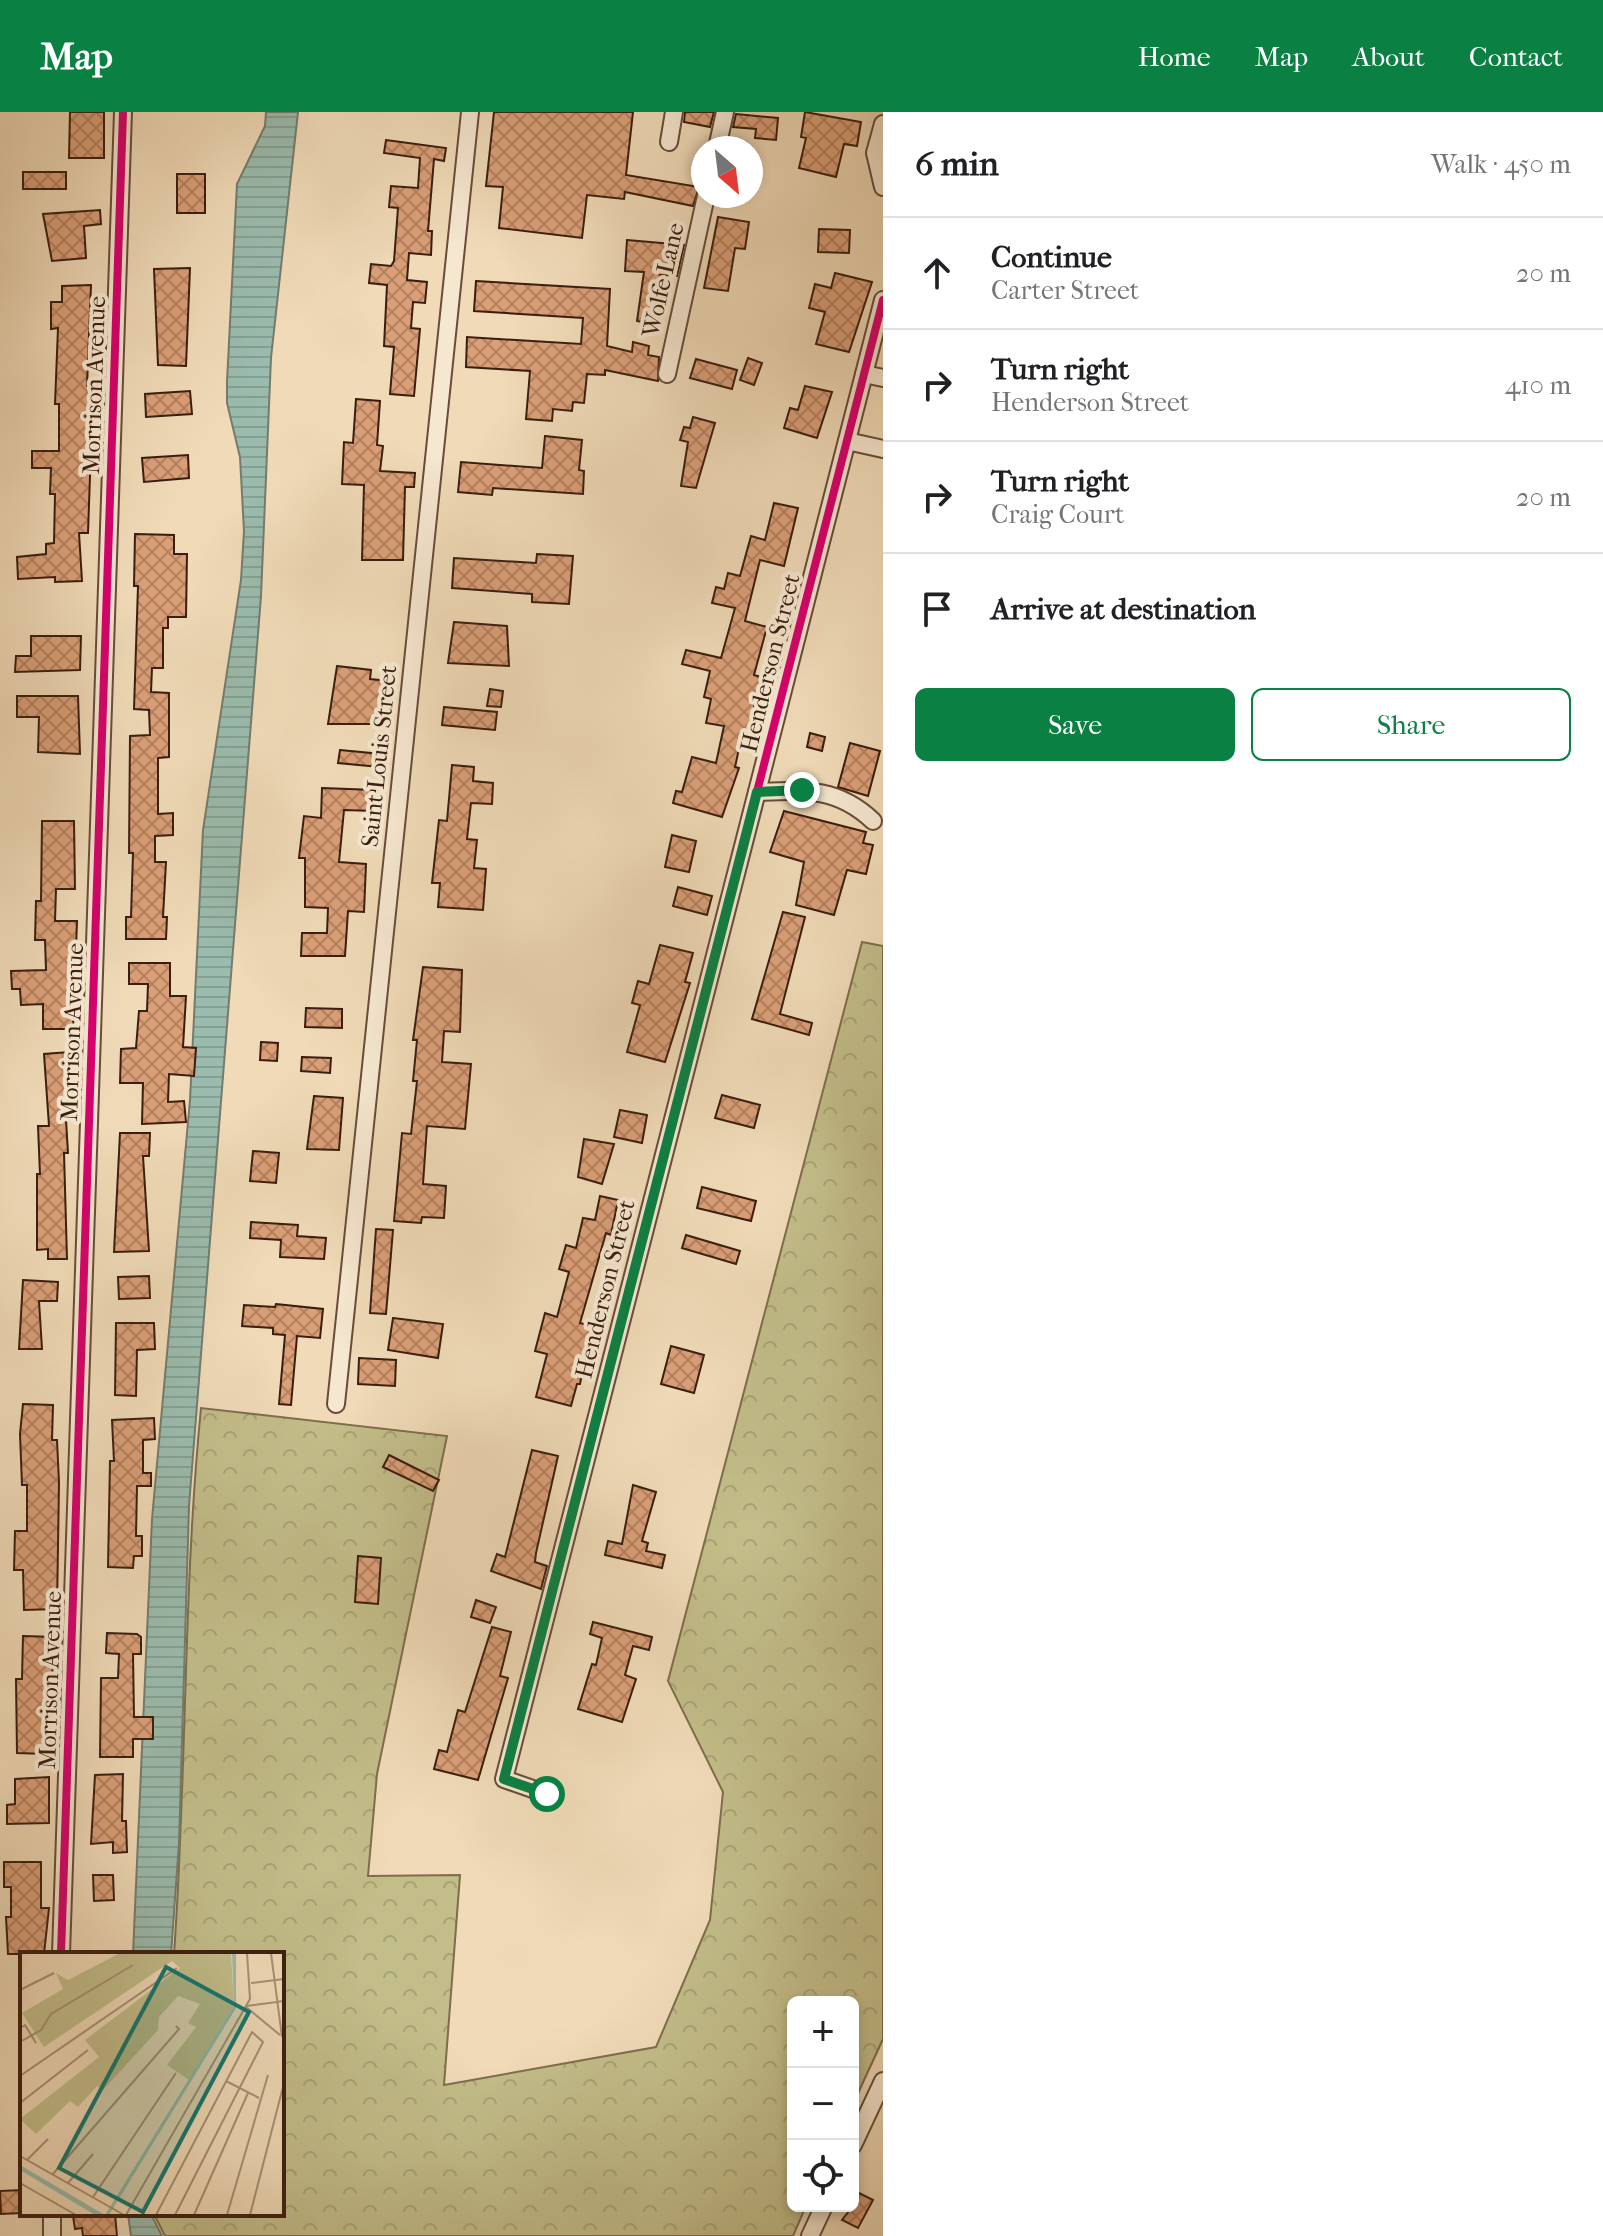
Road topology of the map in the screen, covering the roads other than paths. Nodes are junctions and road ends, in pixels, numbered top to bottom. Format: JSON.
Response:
{"nodes":[{"id":1,"x":123,"y":112,"type":"edge"},
{"id":2,"x":470,"y":112,"type":"edge"},
{"id":3,"x":674,"y":112,"type":"edge"},
{"id":4,"x":725,"y":112,"type":"edge"},
{"id":5,"x":883,"y":124,"type":"edge"},
{"id":6,"x":720,"y":136,"type":"edge"},
{"id":7,"x":669,"y":142,"type":"dead end"},
{"id":8,"x":883,"y":187,"type":"edge"},
{"id":9,"x":703,"y":208,"type":"edge"},
{"id":10,"x":883,"y":300,"type":"edge"},
{"id":11,"x":667,"y":374,"type":"dead end"},
{"id":12,"x":864,"y":374,"type":"junction"},
{"id":13,"x":883,"y":378,"type":"edge"},
{"id":14,"x":847,"y":441,"type":"junction"},
{"id":15,"x":883,"y":449,"type":"edge"},
{"id":16,"x":757,"y":792,"type":"junction"},
{"id":17,"x":873,"y":821,"type":"dead end"},
{"id":18,"x":336,"y":1404,"type":"dead end"},
{"id":19,"x":547,"y":1794,"type":"dead end"},
{"id":20,"x":61,"y":1952,"type":"edge"},
{"id":21,"x":883,"y":2081,"type":"edge"},
{"id":22,"x":855,"y":2140,"type":"edge"},
{"id":23,"x":821,"y":2212,"type":"edge"},
{"id":24,"x":810,"y":2236,"type":"edge"}],
"edges":[{"from":1,"to":20,"type":"street","name":"Morrison Avenue"},
{"from":2,"to":18,"type":"street","name":"Saint Louis Street"},
{"from":3,"to":7,"type":"street"},
{"from":4,"to":6,"type":"street"},
{"from":5,"to":8,"type":"street"},
{"from":9,"to":11,"type":"street","name":"Wolfe Lane"},
{"from":10,"to":12,"type":"street","name":"Henderson Street"},
{"from":12,"to":13,"type":"street"},
{"from":12,"to":14,"type":"street","name":"Henderson Street"},
{"from":14,"to":15,"type":"street"},
{"from":14,"to":16,"type":"street","name":"Henderson Street"},
{"from":16,"to":17,"type":"street"},
{"from":16,"to":19,"type":"street","name":"Henderson Street"},
{"from":21,"to":22,"type":"street"},
{"from":23,"to":24,"type":"street"}]}
